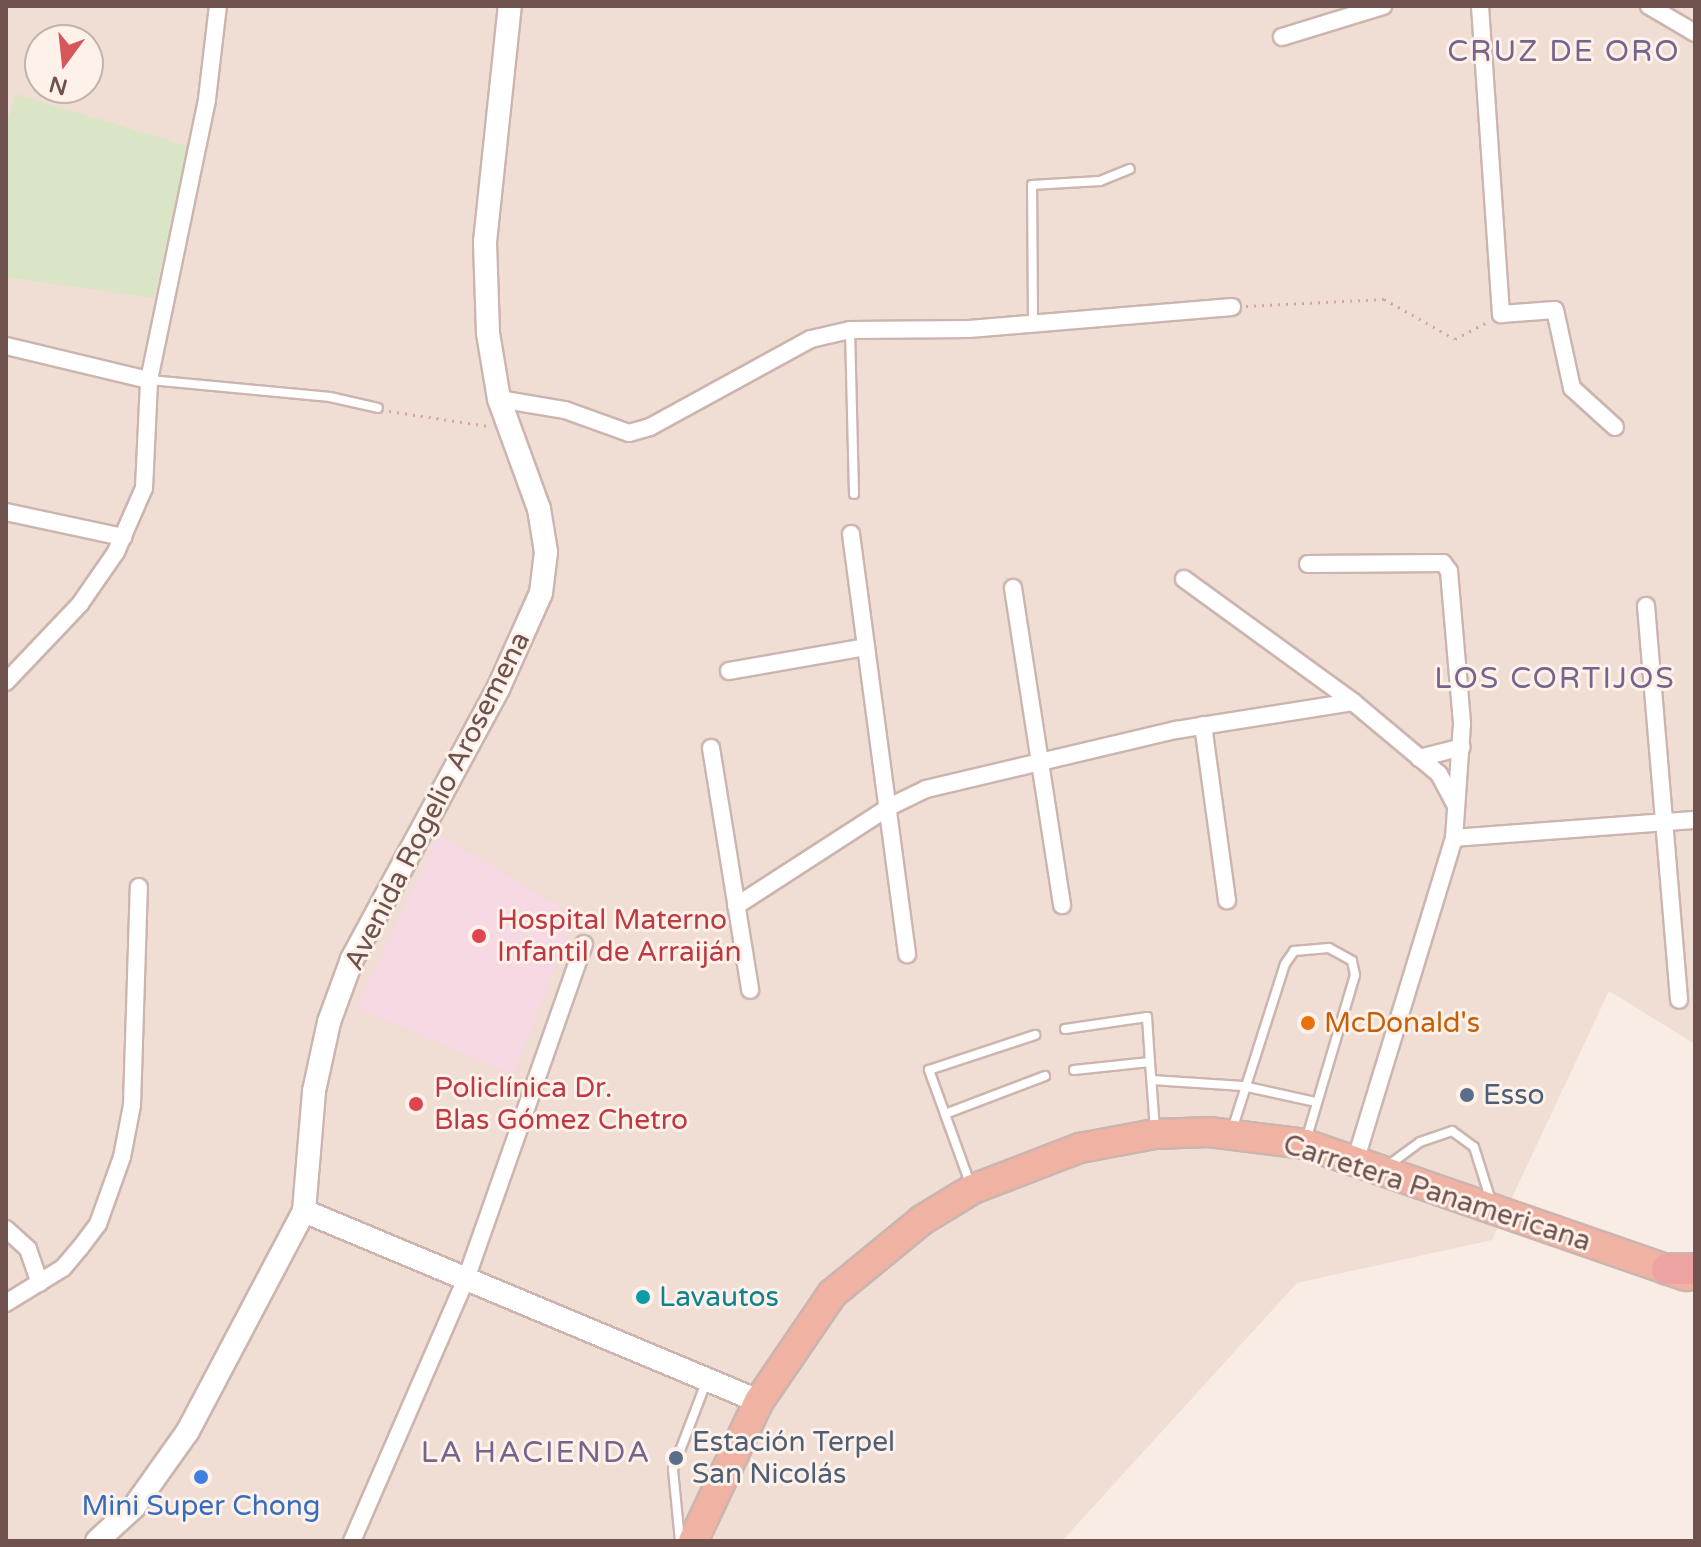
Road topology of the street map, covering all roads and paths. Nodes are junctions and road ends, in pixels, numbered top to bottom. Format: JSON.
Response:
{"nodes":[{"id":1,"x":218,"y":6,"type":"edge"},
{"id":2,"x":510,"y":6,"type":"edge"},
{"id":3,"x":1383,"y":6,"type":"edge"},
{"id":4,"x":1480,"y":6,"type":"edge"},
{"id":5,"x":1649,"y":6,"type":"edge"},
{"id":6,"x":1695,"y":33,"type":"edge"},
{"id":7,"x":1282,"y":37,"type":"dead end"},
{"id":8,"x":1130,"y":169,"type":"dead end"},
{"id":9,"x":1232,"y":307,"type":"joint"},
{"id":10,"x":1501,"y":314,"type":"junction"},
{"id":11,"x":1033,"y":321,"type":"junction"},
{"id":12,"x":850,"y":330,"type":"junction"},
{"id":13,"x":6,"y":346,"type":"edge"},
{"id":14,"x":149,"y":380,"type":"junction"},
{"id":15,"x":499,"y":399,"type":"junction"},
{"id":16,"x":378,"y":408,"type":"joint"},
{"id":17,"x":1615,"y":427,"type":"dead end"},
{"id":18,"x":508,"y":428,"type":"junction"},
{"id":19,"x":854,"y":494,"type":"dead end"},
{"id":20,"x":6,"y":512,"type":"edge"},
{"id":21,"x":851,"y":534,"type":"dead end"},
{"id":22,"x":123,"y":537,"type":"junction"},
{"id":23,"x":1308,"y":564,"type":"dead end"},
{"id":24,"x":1184,"y":579,"type":"dead end"},
{"id":25,"x":1013,"y":588,"type":"dead end"},
{"id":26,"x":1646,"y":606,"type":"dead end"},
{"id":27,"x":866,"y":647,"type":"junction"},
{"id":28,"x":729,"y":671,"type":"dead end"},
{"id":29,"x":6,"y":682,"type":"edge"},
{"id":30,"x":1353,"y":702,"type":"junction"},
{"id":31,"x":1203,"y":725,"type":"junction"},
{"id":32,"x":1462,"y":747,"type":"junction"},
{"id":33,"x":711,"y":748,"type":"dead end"},
{"id":34,"x":1419,"y":758,"type":"junction"},
{"id":35,"x":1038,"y":760,"type":"junction"},
{"id":36,"x":889,"y":807,"type":"junction"},
{"id":37,"x":1456,"y":808,"type":"junction"},
{"id":38,"x":1695,"y":820,"type":"edge"},
{"id":39,"x":1664,"y":822,"type":"junction"},
{"id":40,"x":1454,"y":838,"type":"junction"},
{"id":41,"x":139,"y":887,"type":"dead end"},
{"id":42,"x":1227,"y":900,"type":"dead end"},
{"id":43,"x":1062,"y":905,"type":"dead end"},
{"id":44,"x":736,"y":906,"type":"junction"},
{"id":45,"x":584,"y":944,"type":"dead end"},
{"id":46,"x":907,"y":954,"type":"dead end"},
{"id":47,"x":750,"y":990,"type":"dead end"},
{"id":48,"x":1679,"y":1000,"type":"dead end"},
{"id":49,"x":1065,"y":1029,"type":"dead end"},
{"id":50,"x":1035,"y":1035,"type":"dead end"},
{"id":51,"x":1150,"y":1062,"type":"junction"},
{"id":52,"x":1074,"y":1070,"type":"dead end"},
{"id":53,"x":1045,"y":1076,"type":"dead end"},
{"id":54,"x":1152,"y":1080,"type":"junction"},
{"id":55,"x":1243,"y":1086,"type":"junction"},
{"id":56,"x":1316,"y":1102,"type":"junction"},
{"id":57,"x":945,"y":1114,"type":"junction"},
{"id":58,"x":1231,"y":1133,"type":"junction"},
{"id":59,"x":1155,"y":1134,"type":"junction"},
{"id":60,"x":1305,"y":1144,"type":"junction"},
{"id":61,"x":1355,"y":1162,"type":"junction"},
{"id":62,"x":1382,"y":1171,"type":"junction"},
{"id":63,"x":973,"y":1189,"type":"junction"},
{"id":64,"x":1493,"y":1210,"type":"junction"},
{"id":65,"x":304,"y":1211,"type":"junction"},
{"id":66,"x":6,"y":1229,"type":"edge"},
{"id":67,"x":1686,"y":1272,"type":"edge"},
{"id":68,"x":466,"y":1279,"type":"junction"},
{"id":69,"x":40,"y":1283,"type":"junction"},
{"id":70,"x":6,"y":1303,"type":"edge"},
{"id":71,"x":707,"y":1380,"type":"junction"},
{"id":72,"x":759,"y":1401,"type":"junction"},
{"id":73,"x":97,"y":1541,"type":"edge"},
{"id":74,"x":352,"y":1541,"type":"edge"},
{"id":75,"x":680,"y":1541,"type":"edge"},
{"id":76,"x":693,"y":1541,"type":"edge"}],
"edges":[{"from":1,"to":14,"type":"street"},
{"from":2,"to":15,"type":"street","name":"Avenida Rogelio Arosemena"},
{"from":3,"to":7,"type":"street"},
{"from":4,"to":10,"type":"street"},
{"from":5,"to":6,"type":"street"},
{"from":8,"to":11,"type":"lane"},
{"from":9,"to":10,"type":"path"},
{"from":9,"to":11,"type":"street"},
{"from":10,"to":17,"type":"street"},
{"from":11,"to":12,"type":"street"},
{"from":12,"to":15,"type":"street"},
{"from":12,"to":19,"type":"lane"},
{"from":13,"to":14,"type":"street"},
{"from":14,"to":16,"type":"lane"},
{"from":14,"to":22,"type":"street"},
{"from":15,"to":18,"type":"street","name":"Avenida Rogelio Arosemena"},
{"from":16,"to":18,"type":"path"},
{"from":18,"to":65,"type":"street","name":"Avenida Rogelio Arosemena"},
{"from":20,"to":22,"type":"street"},
{"from":21,"to":27,"type":"street"},
{"from":22,"to":29,"type":"street"},
{"from":23,"to":32,"type":"street"},
{"from":24,"to":30,"type":"street"},
{"from":25,"to":35,"type":"street"},
{"from":26,"to":39,"type":"street"},
{"from":27,"to":28,"type":"street"},
{"from":27,"to":36,"type":"street"},
{"from":30,"to":31,"type":"street"},
{"from":30,"to":34,"type":"street"},
{"from":31,"to":35,"type":"street"},
{"from":31,"to":42,"type":"street"},
{"from":32,"to":34,"type":"street"},
{"from":32,"to":37,"type":"street"},
{"from":33,"to":44,"type":"street"},
{"from":34,"to":37,"type":"street"},
{"from":35,"to":36,"type":"street"},
{"from":35,"to":43,"type":"street"},
{"from":36,"to":44,"type":"street"},
{"from":36,"to":46,"type":"street"},
{"from":37,"to":40,"type":"street"},
{"from":38,"to":39,"type":"street"},
{"from":39,"to":40,"type":"street"},
{"from":39,"to":48,"type":"street"},
{"from":40,"to":61,"type":"street"},
{"from":41,"to":69,"type":"street"},
{"from":44,"to":47,"type":"street"},
{"from":45,"to":68,"type":"street"},
{"from":49,"to":51,"type":"lane"},
{"from":50,"to":57,"type":"lane"},
{"from":51,"to":52,"type":"lane"},
{"from":51,"to":54,"type":"lane"},
{"from":53,"to":57,"type":"lane"},
{"from":54,"to":55,"type":"lane"},
{"from":54,"to":59,"type":"lane"},
{"from":55,"to":56,"type":"lane"},
{"from":55,"to":56,"type":"lane"},
{"from":55,"to":58,"type":"lane"},
{"from":56,"to":60,"type":"lane"},
{"from":57,"to":63,"type":"lane"},
{"from":58,"to":59,"type":"highway","name":"Carretera Panamericana"},
{"from":58,"to":60,"type":"highway","name":"Carretera Panamericana"},
{"from":59,"to":63,"type":"highway","name":"Carretera Panamericana"},
{"from":60,"to":61,"type":"highway","name":"Carretera Panamericana"},
{"from":61,"to":62,"type":"highway","name":"Carretera Panamericana"},
{"from":62,"to":64,"type":"highway","name":"Carretera Panamericana"},
{"from":62,"to":64,"type":"lane"},
{"from":63,"to":72,"type":"highway","name":"Carretera Panamericana"},
{"from":64,"to":67,"type":"highway","name":"Carretera Panamericana"},
{"from":65,"to":68,"type":"street"},
{"from":65,"to":73,"type":"street","name":"Avenida Rogelio Arosemena"},
{"from":66,"to":69,"type":"street"},
{"from":68,"to":71,"type":"street"},
{"from":68,"to":74,"type":"street"},
{"from":69,"to":70,"type":"street"},
{"from":71,"to":72,"type":"street"},
{"from":71,"to":75,"type":"lane"},
{"from":72,"to":76,"type":"highway","name":"Carretera Panamericana"}]}
